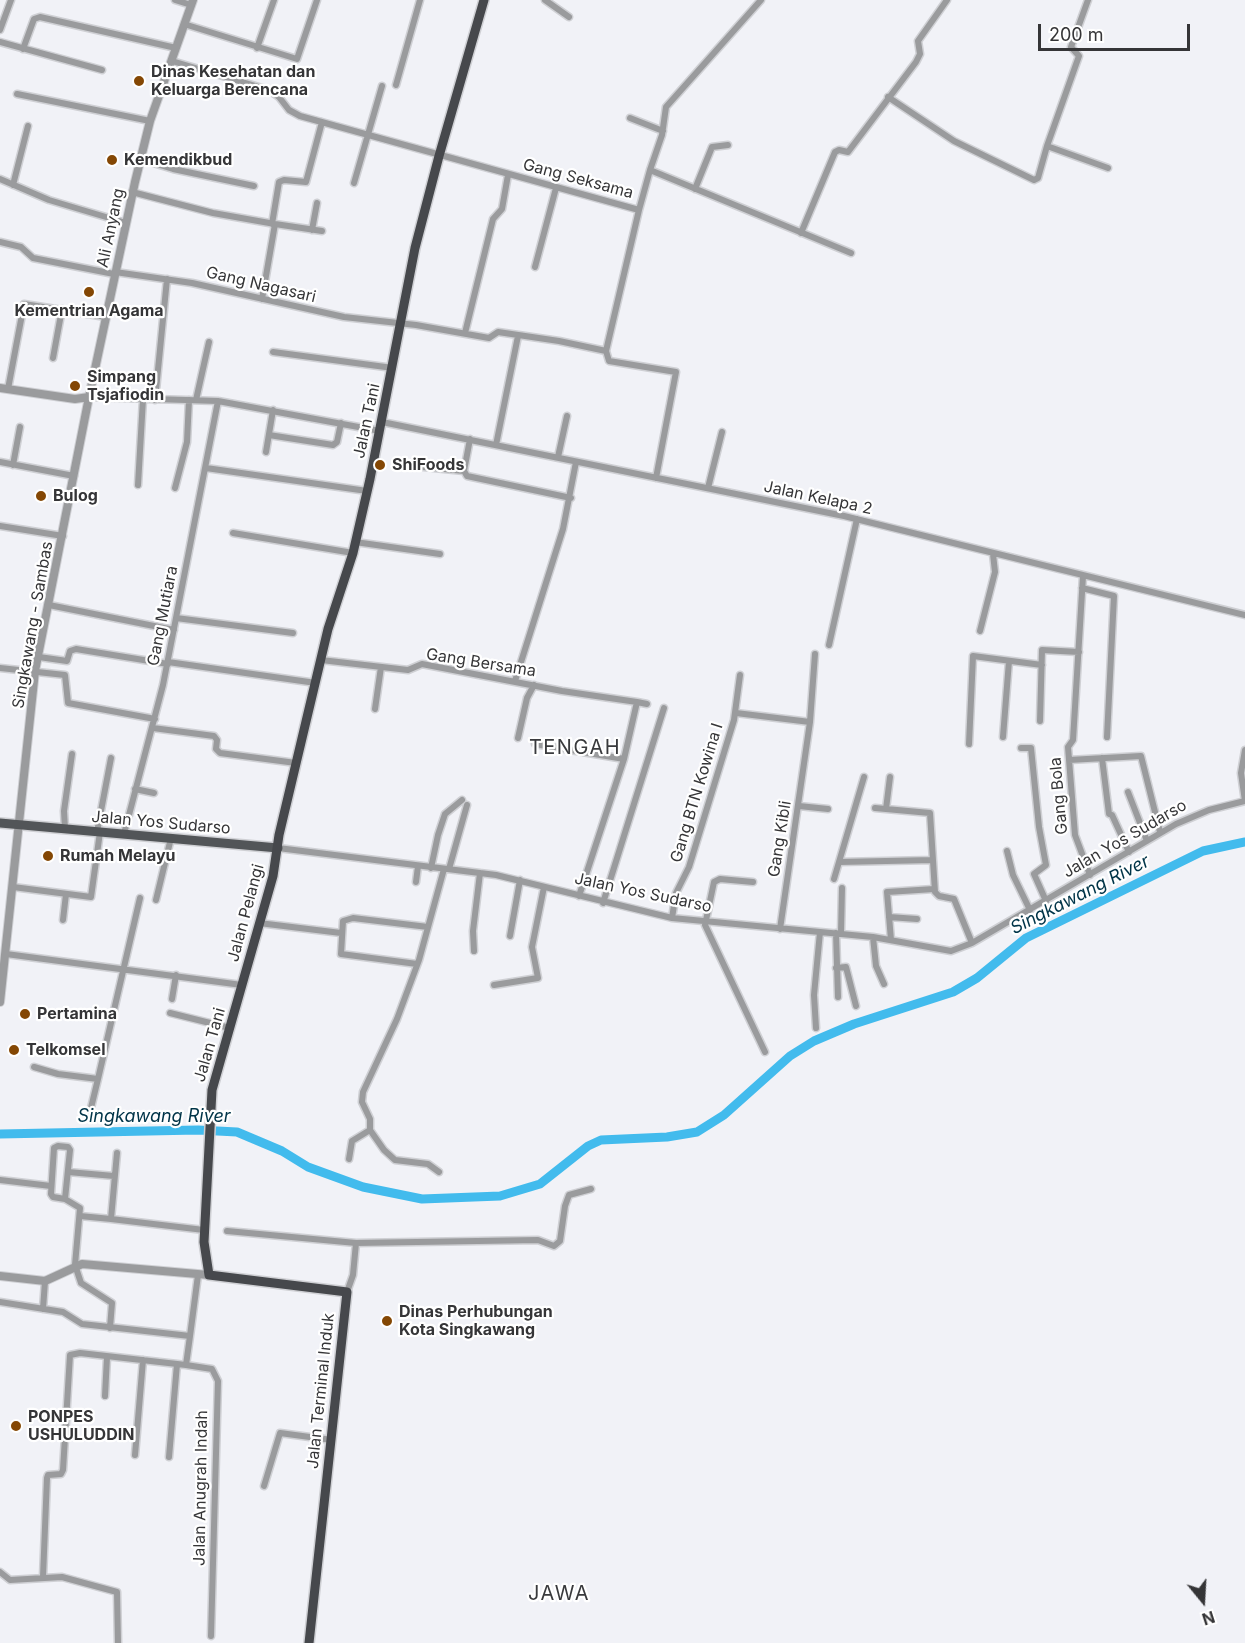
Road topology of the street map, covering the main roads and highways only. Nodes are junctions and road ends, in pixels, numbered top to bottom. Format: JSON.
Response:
{"nodes":[{"id":1,"x":484,"y":0,"type":"edge"},
{"id":2,"x":0,"y":823,"type":"edge"},
{"id":3,"x":278,"y":849,"type":"junction"},
{"id":4,"x":242,"y":984,"type":"joint"},
{"id":5,"x":209,"y":1275,"type":"joint"},
{"id":6,"x":309,"y":1643,"type":"edge"}],
"edges":[{"from":1,"to":3,"type":"highway","name":"Jalan Tani"},
{"from":2,"to":3,"type":"main road","name":"Jalan Yos Sudarso"},
{"from":3,"to":4,"type":"highway","name":"Jalan Pelangi"},
{"from":4,"to":5,"type":"highway","name":"Jalan Tani"},
{"from":5,"to":6,"type":"highway","name":"Jalan Terminal Induk"}]}
